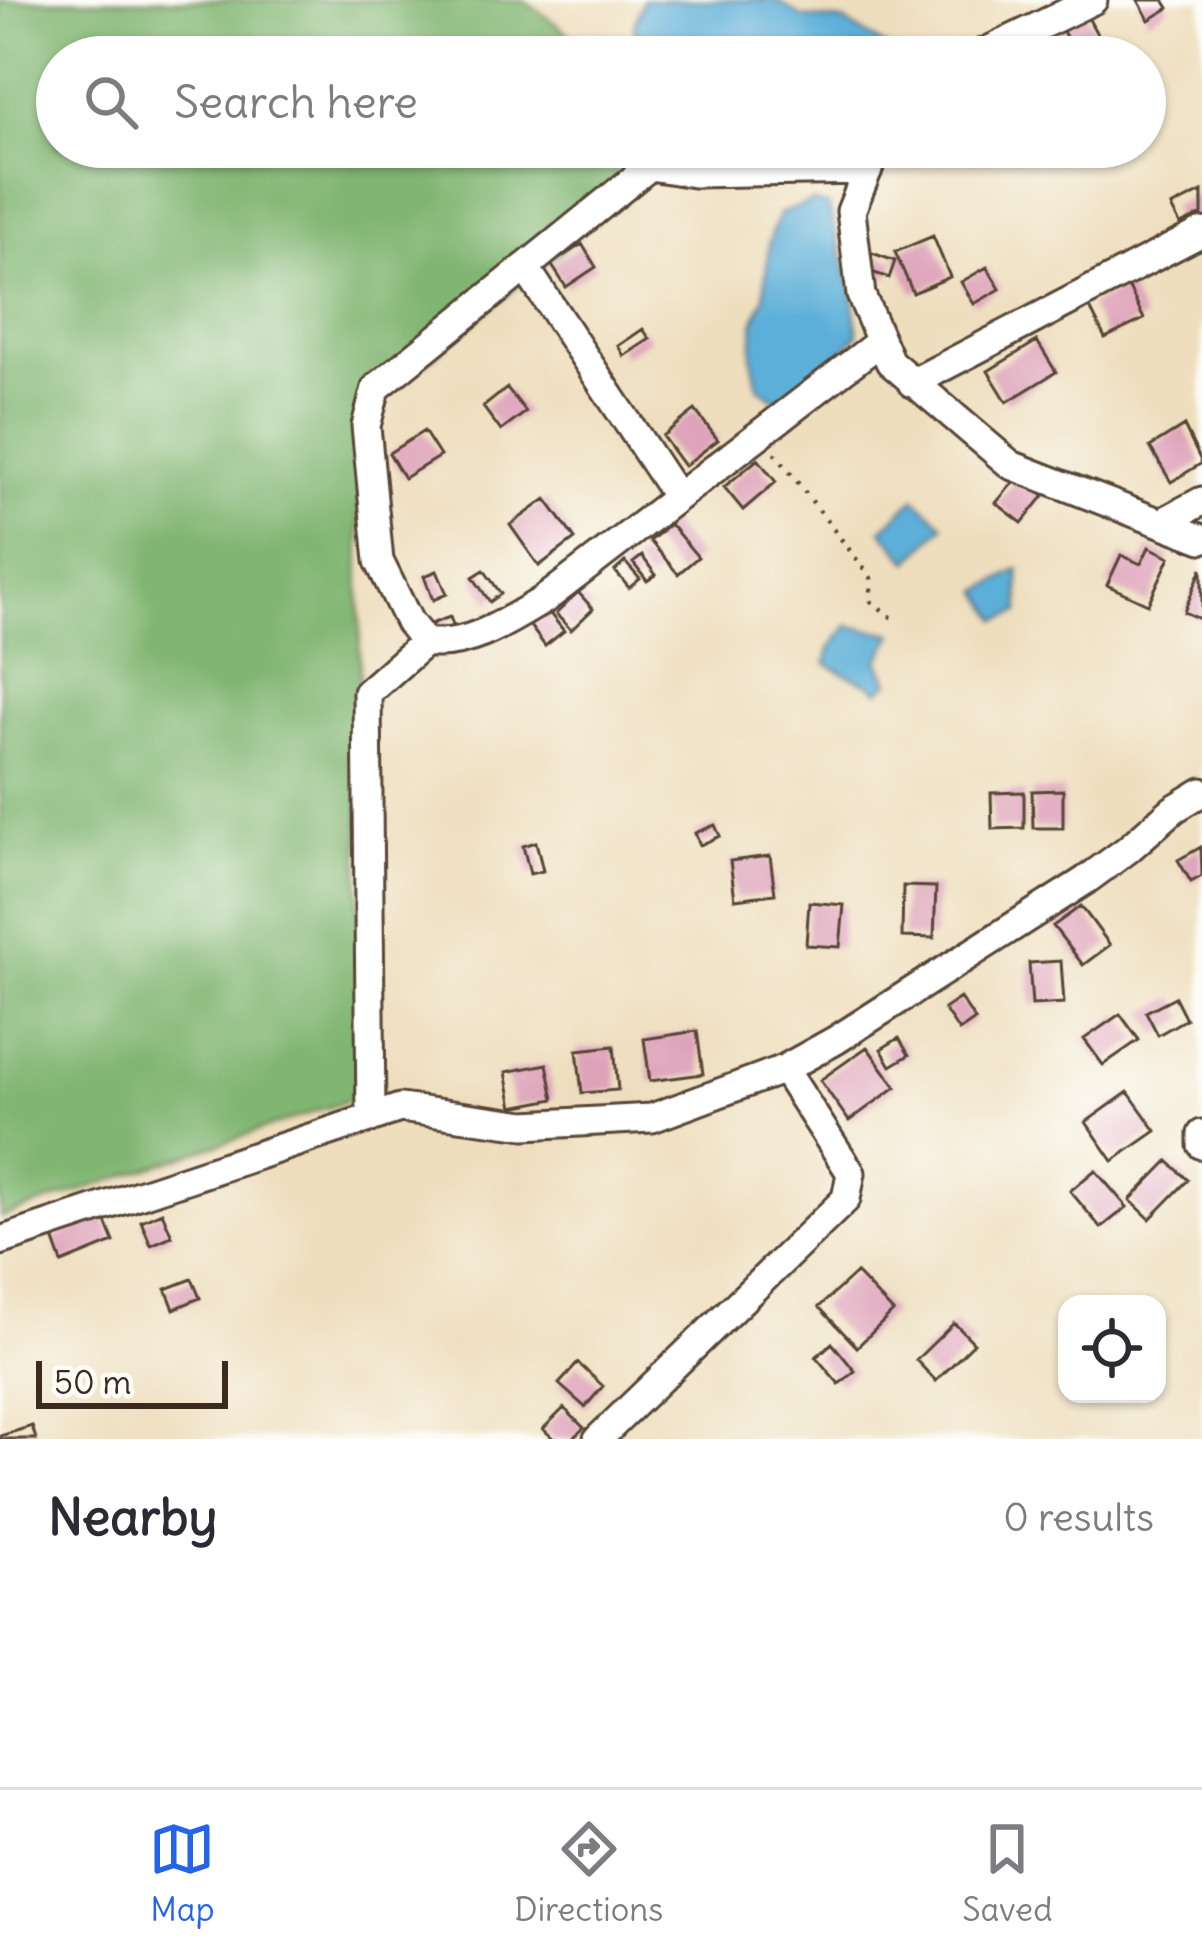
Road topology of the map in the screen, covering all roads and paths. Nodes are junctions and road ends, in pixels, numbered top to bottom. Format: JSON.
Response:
{"nodes":[{"id":1,"x":1094,"y":0,"type":"edge"},
{"id":2,"x":1019,"y":36,"type":"edge"},
{"id":3,"x":648,"y":168,"type":"edge"},
{"id":4,"x":663,"y":168,"type":"edge"},
{"id":5,"x":758,"y":168,"type":"edge"},
{"id":6,"x":869,"y":168,"type":"edge"},
{"id":7,"x":1202,"y":232,"type":"edge"},
{"id":8,"x":525,"y":267,"type":"junction"},
{"id":9,"x":881,"y":341,"type":"junction"},
{"id":10,"x":912,"y":383,"type":"junction"},
{"id":11,"x":760,"y":433,"type":"junction"},
{"id":12,"x":677,"y":497,"type":"junction"},
{"id":13,"x":1202,"y":501,"type":"edge"},
{"id":14,"x":1161,"y":523,"type":"junction"},
{"id":15,"x":1202,"y":539,"type":"edge"},
{"id":16,"x":895,"y":620,"type":"dead end"},
{"id":17,"x":425,"y":642,"type":"junction"},
{"id":18,"x":1202,"y":792,"type":"edge"},
{"id":19,"x":784,"y":1069,"type":"junction"},
{"id":20,"x":371,"y":1118,"type":"junction"},
{"id":21,"x":1202,"y":1134,"type":"edge"},
{"id":22,"x":1202,"y":1144,"type":"edge"},
{"id":23,"x":0,"y":1241,"type":"edge"},
{"id":24,"x":598,"y":1439,"type":"edge"}],
"edges":[{"from":1,"to":2,"type":"street"},
{"from":3,"to":8,"type":"street"},
{"from":4,"to":5,"type":"street"},
{"from":6,"to":9,"type":"street"},
{"from":7,"to":10,"type":"street"},
{"from":8,"to":12,"type":"street"},
{"from":8,"to":17,"type":"street"},
{"from":9,"to":10,"type":"street"},
{"from":9,"to":11,"type":"street"},
{"from":10,"to":14,"type":"street"},
{"from":11,"to":12,"type":"street"},
{"from":11,"to":16,"type":"path"},
{"from":12,"to":17,"type":"street"},
{"from":13,"to":14,"type":"street"},
{"from":14,"to":15,"type":"street"},
{"from":17,"to":20,"type":"street"},
{"from":18,"to":19,"type":"street"},
{"from":19,"to":20,"type":"street"},
{"from":19,"to":24,"type":"street"},
{"from":20,"to":23,"type":"street"},
{"from":21,"to":22,"type":"street"}]}
